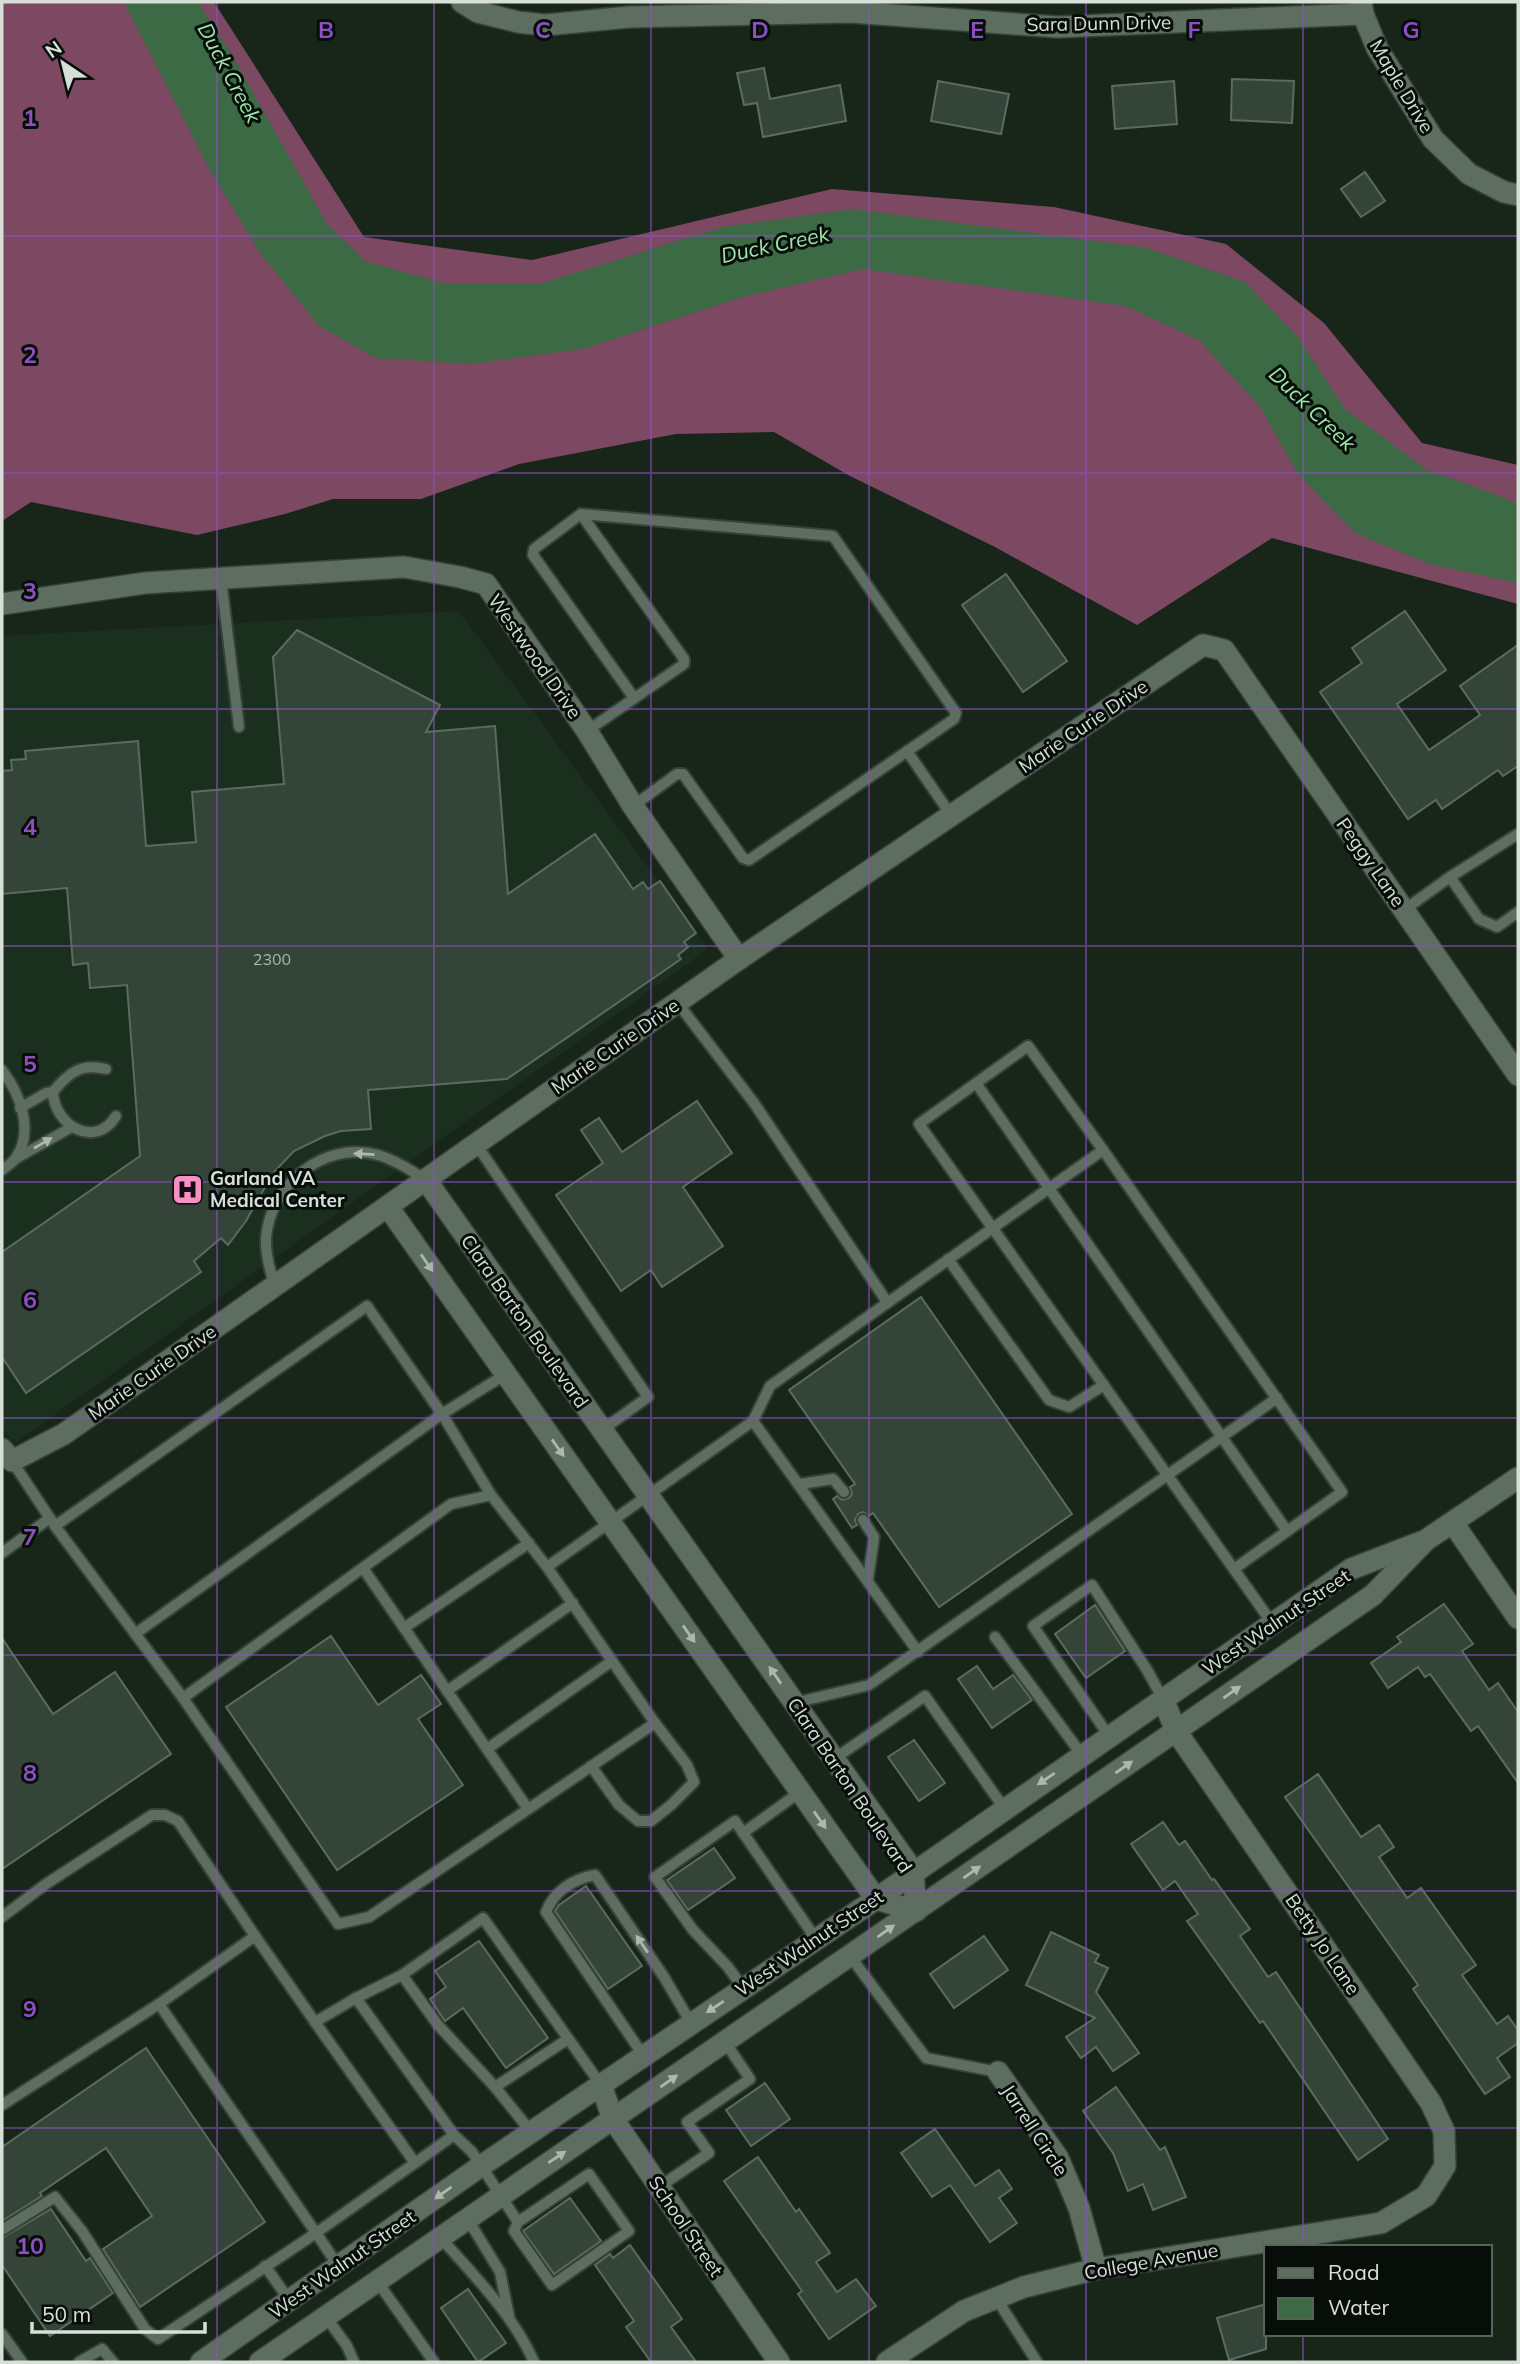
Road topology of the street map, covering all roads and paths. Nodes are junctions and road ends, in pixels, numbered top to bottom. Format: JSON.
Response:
{"nodes":[{"id":1,"x":462,"y":2,"type":"edge"},
{"id":2,"x":847,"y":7,"type":"edge"},
{"id":3,"x":1362,"y":8,"type":"edge"},
{"id":4,"x":1518,"y":195,"type":"edge"},
{"id":5,"x":581,"y":514,"type":"junction"},
{"id":6,"x":221,"y":579,"type":"junction"},
{"id":7,"x":2,"y":604,"type":"edge"},
{"id":8,"x":1224,"y":650,"type":"joint"},
{"id":9,"x":634,"y":698,"type":"junction"},
{"id":10,"x":239,"y":726,"type":"dead end"},
{"id":11,"x":587,"y":731,"type":"junction"},
{"id":12,"x":907,"y":751,"type":"junction"},
{"id":13,"x":633,"y":806,"type":"junction"},
{"id":14,"x":951,"y":816,"type":"junction"},
{"id":15,"x":1518,"y":834,"type":"edge"},
{"id":16,"x":1450,"y":877,"type":"junction"},
{"id":17,"x":1404,"y":910,"type":"junction"},
{"id":18,"x":1518,"y":912,"type":"edge"},
{"id":19,"x":739,"y":959,"type":"junction"},
{"id":20,"x":677,"y":1002,"type":"junction"},
{"id":21,"x":1515,"y":1063,"type":"edge"},
{"id":22,"x":106,"y":1069,"type":"dead end"},
{"id":23,"x":2,"y":1070,"type":"edge"},
{"id":24,"x":976,"y":1083,"type":"junction"},
{"id":25,"x":53,"y":1092,"type":"junction"},
{"id":26,"x":20,"y":1108,"type":"junction"},
{"id":27,"x":116,"y":1116,"type":"dead end"},
{"id":28,"x":72,"y":1127,"type":"junction"},
{"id":29,"x":475,"y":1144,"type":"junction"},
{"id":30,"x":1103,"y":1150,"type":"junction"},
{"id":31,"x":15,"y":1159,"type":"junction"},
{"id":32,"x":2,"y":1170,"type":"edge"},
{"id":33,"x":426,"y":1180,"type":"junction"},
{"id":34,"x":1048,"y":1189,"type":"junction"},
{"id":35,"x":388,"y":1207,"type":"junction"},
{"id":36,"x":992,"y":1227,"type":"junction"},
{"id":37,"x":948,"y":1259,"type":"junction"},
{"id":38,"x":275,"y":1286,"type":"junction"},
{"id":39,"x":887,"y":1302,"type":"junction"},
{"id":40,"x":506,"y":1374,"type":"junction"},
{"id":41,"x":1104,"y":1385,"type":"junction"},
{"id":42,"x":1276,"y":1398,"type":"junction"},
{"id":43,"x":442,"y":1414,"type":"junction"},
{"id":44,"x":753,"y":1421,"type":"junction"},
{"id":45,"x":602,"y":1430,"type":"junction"},
{"id":46,"x":1222,"y":1437,"type":"junction"},
{"id":47,"x":7,"y":1455,"type":"edge"},
{"id":48,"x":1168,"y":1476,"type":"junction"},
{"id":49,"x":1518,"y":1478,"type":"edge"},
{"id":50,"x":800,"y":1485,"type":"junction"},
{"id":51,"x":844,"y":1492,"type":"dead end"},
{"id":52,"x":491,"y":1494,"type":"junction"},
{"id":53,"x":649,"y":1496,"type":"junction"},
{"id":54,"x":863,"y":1520,"type":"dead end"},
{"id":55,"x":52,"y":1522,"type":"junction"},
{"id":56,"x":610,"y":1522,"type":"junction"},
{"id":57,"x":1453,"y":1523,"type":"junction"},
{"id":58,"x":1287,"y":1531,"type":"junction"},
{"id":59,"x":1426,"y":1540,"type":"junction"},
{"id":60,"x":529,"y":1543,"type":"junction"},
{"id":61,"x":2,"y":1553,"type":"edge"},
{"id":62,"x":547,"y":1567,"type":"junction"},
{"id":63,"x":363,"y":1568,"type":"junction"},
{"id":64,"x":1234,"y":1569,"type":"junction"},
{"id":65,"x":868,"y":1578,"type":"junction"},
{"id":66,"x":573,"y":1603,"type":"junction"},
{"id":67,"x":1518,"y":1618,"type":"edge"},
{"id":68,"x":1272,"y":1623,"type":"junction"},
{"id":69,"x":404,"y":1628,"type":"junction"},
{"id":70,"x":135,"y":1634,"type":"junction"},
{"id":71,"x":995,"y":1637,"type":"dead end"},
{"id":72,"x":918,"y":1652,"type":"junction"},
{"id":73,"x":612,"y":1661,"type":"junction"},
{"id":74,"x":447,"y":1691,"type":"junction"},
{"id":75,"x":183,"y":1699,"type":"junction"},
{"id":76,"x":1163,"y":1699,"type":"junction"},
{"id":77,"x":794,"y":1703,"type":"junction"},
{"id":78,"x":655,"y":1723,"type":"junction"},
{"id":79,"x":1176,"y":1731,"type":"junction"},
{"id":80,"x":1109,"y":1736,"type":"junction"},
{"id":81,"x":487,"y":1749,"type":"junction"},
{"id":82,"x":1082,"y":1755,"type":"junction"},
{"id":83,"x":834,"y":1759,"type":"junction"},
{"id":84,"x":591,"y":1766,"type":"junction"},
{"id":85,"x":800,"y":1792,"type":"junction"},
{"id":86,"x":1004,"y":1808,"type":"junction"},
{"id":87,"x":528,"y":1809,"type":"junction"},
{"id":88,"x":743,"y":1833,"type":"junction"},
{"id":89,"x":913,"y":1871,"type":"junction"},
{"id":90,"x":876,"y":1899,"type":"junction"},
{"id":91,"x":916,"y":1911,"type":"junction"},
{"id":92,"x":2,"y":1917,"type":"edge"},
{"id":93,"x":255,"y":1936,"type":"junction"},
{"id":94,"x":816,"y":1939,"type":"junction"},
{"id":95,"x":850,"y":1956,"type":"junction"},
{"id":96,"x":402,"y":1975,"type":"junction"},
{"id":97,"x":743,"y":1988,"type":"junction"},
{"id":98,"x":356,"y":1998,"type":"junction"},
{"id":99,"x":159,"y":2004,"type":"junction"},
{"id":100,"x":314,"y":2022,"type":"junction"},
{"id":101,"x":691,"y":2023,"type":"junction"},
{"id":102,"x":568,"y":2039,"type":"junction"},
{"id":103,"x":725,"y":2042,"type":"junction"},
{"id":104,"x":643,"y":2054,"type":"junction"},
{"id":105,"x":998,"y":2072,"type":"joint"},
{"id":106,"x":601,"y":2085,"type":"junction"},
{"id":107,"x":495,"y":2087,"type":"junction"},
{"id":108,"x":2,"y":2105,"type":"edge"},
{"id":109,"x":613,"y":2119,"type":"junction"},
{"id":110,"x":532,"y":2133,"type":"junction"},
{"id":111,"x":454,"y":2135,"type":"junction"},
{"id":112,"x":415,"y":2162,"type":"junction"},
{"id":113,"x":481,"y":2166,"type":"junction"},
{"id":114,"x":659,"y":2187,"type":"junction"},
{"id":115,"x":500,"y":2195,"type":"junction"},
{"id":116,"x":1426,"y":2196,"type":"joint"},
{"id":117,"x":467,"y":2218,"type":"junction"},
{"id":118,"x":518,"y":2222,"type":"junction"},
{"id":119,"x":2,"y":2230,"type":"edge"},
{"id":120,"x":316,"y":2233,"type":"junction"},
{"id":121,"x":440,"y":2237,"type":"junction"},
{"id":122,"x":265,"y":2266,"type":"junction"},
{"id":123,"x":339,"y":2267,"type":"junction"},
{"id":124,"x":1096,"y":2269,"type":"junction"},
{"id":125,"x":377,"y":2281,"type":"junction"},
{"id":126,"x":996,"y":2298,"type":"junction"},
{"id":127,"x":290,"y":2301,"type":"junction"},
{"id":128,"x":326,"y":2317,"type":"junction"},
{"id":129,"x":510,"y":2322,"type":"junction"},
{"id":130,"x":2,"y":2334,"type":"edge"},
{"id":131,"x":22,"y":2362,"type":"edge"},
{"id":132,"x":79,"y":2362,"type":"edge"},
{"id":133,"x":113,"y":2362,"type":"edge"},
{"id":134,"x":201,"y":2362,"type":"edge"},
{"id":135,"x":260,"y":2362,"type":"edge"},
{"id":136,"x":354,"y":2362,"type":"edge"},
{"id":137,"x":435,"y":2362,"type":"edge"},
{"id":138,"x":534,"y":2362,"type":"edge"},
{"id":139,"x":779,"y":2362,"type":"edge"},
{"id":140,"x":887,"y":2362,"type":"edge"},
{"id":141,"x":1037,"y":2362,"type":"edge"}],
"edges":[{"from":1,"to":2,"type":"street","name":"Sara Dunn Drive"},
{"from":2,"to":3,"type":"street","name":"Sara Dunn Drive"},
{"from":3,"to":4,"type":"street","name":"Maple Drive"},
{"from":5,"to":9,"type":"lane"},
{"from":5,"to":9,"type":"lane"},
{"from":5,"to":12,"type":"lane"},
{"from":6,"to":7,"type":"street","name":"Westwood Drive"},
{"from":6,"to":10,"type":"lane"},
{"from":6,"to":11,"type":"street","name":"Westwood Drive"},
{"from":8,"to":14,"type":"street","name":"Marie Curie Drive"},
{"from":8,"to":17,"type":"street","name":"Peggy Lane"},
{"from":9,"to":11,"type":"lane"},
{"from":11,"to":13,"type":"street","name":"Westwood Drive"},
{"from":12,"to":13,"type":"lane"},
{"from":12,"to":14,"type":"lane"},
{"from":13,"to":19,"type":"street","name":"Westwood Drive"},
{"from":14,"to":19,"type":"street","name":"Marie Curie Drive"},
{"from":15,"to":16,"type":"lane"},
{"from":16,"to":17,"type":"lane"},
{"from":16,"to":18,"type":"lane"},
{"from":17,"to":21,"type":"street","name":"Peggy Lane"},
{"from":19,"to":20,"type":"street","name":"Marie Curie Drive"},
{"from":20,"to":29,"type":"street","name":"Marie Curie Drive"},
{"from":20,"to":39,"type":"lane"},
{"from":22,"to":25,"type":"lane"},
{"from":23,"to":26,"type":"lane"},
{"from":24,"to":30,"type":"lane"},
{"from":24,"to":34,"type":"lane"},
{"from":24,"to":36,"type":"lane"},
{"from":25,"to":26,"type":"lane"},
{"from":25,"to":28,"type":"lane"},
{"from":26,"to":31,"type":"lane"},
{"from":27,"to":28,"type":"lane"},
{"from":31,"to":28,"type":"lane","one_way":true},
{"from":29,"to":33,"type":"street","name":"Marie Curie Drive"},
{"from":29,"to":45,"type":"lane"},
{"from":30,"to":34,"type":"lane"},
{"from":30,"to":42,"type":"lane"},
{"from":31,"to":32,"type":"lane"},
{"from":33,"to":35,"type":"street","name":"Marie Curie Drive"},
{"from":33,"to":38,"type":"lane","one_way":true},
{"from":33,"to":45,"type":"street","name":"Clara Barton Boulevard"},
{"from":34,"to":36,"type":"lane"},
{"from":34,"to":46,"type":"lane"},
{"from":35,"to":38,"type":"street","name":"Marie Curie Drive"},
{"from":35,"to":40,"type":"street","one_way":true},
{"from":36,"to":37,"type":"lane"},
{"from":36,"to":41,"type":"lane"},
{"from":37,"to":39,"type":"lane"},
{"from":37,"to":41,"type":"lane"},
{"from":38,"to":47,"type":"street","name":"Marie Curie Drive"},
{"from":39,"to":44,"type":"lane"},
{"from":40,"to":43,"type":"lane"},
{"from":40,"to":56,"type":"street","one_way":true},
{"from":41,"to":48,"type":"lane"},
{"from":42,"to":46,"type":"lane"},
{"from":42,"to":58,"type":"lane"},
{"from":43,"to":52,"type":"lane"},
{"from":43,"to":55,"type":"lane"},
{"from":43,"to":70,"type":"lane"},
{"from":44,"to":50,"type":"lane"},
{"from":44,"to":53,"type":"lane"},
{"from":45,"to":53,"type":"street","name":"Clara Barton Boulevard"},
{"from":46,"to":48,"type":"lane"},
{"from":46,"to":58,"type":"lane"},
{"from":47,"to":55,"type":"lane"},
{"from":48,"to":64,"type":"lane"},
{"from":48,"to":72,"type":"lane"},
{"from":49,"to":57,"type":"street","name":"West Walnut Street"},
{"from":50,"to":51,"type":"lane"},
{"from":50,"to":65,"type":"lane"},
{"from":52,"to":60,"type":"lane"},
{"from":52,"to":63,"type":"lane"},
{"from":53,"to":56,"type":"lane"},
{"from":77,"to":53,"type":"street","name":"Clara Barton Boulevard","one_way":true},
{"from":54,"to":65,"type":"lane"},
{"from":55,"to":61,"type":"lane"},
{"from":55,"to":70,"type":"lane"},
{"from":56,"to":62,"type":"lane"},
{"from":56,"to":85,"type":"street","one_way":true},
{"from":57,"to":59,"type":"street","name":"West Walnut Street"},
{"from":57,"to":67,"type":"street"},
{"from":58,"to":64,"type":"lane"},
{"from":59,"to":68,"type":"street","name":"West Walnut Street"},
{"from":79,"to":59,"type":"street","name":"West Walnut Street","one_way":true},
{"from":60,"to":62,"type":"lane"},
{"from":60,"to":69,"type":"lane"},
{"from":62,"to":66,"type":"lane"},
{"from":63,"to":69,"type":"lane"},
{"from":63,"to":75,"type":"lane"},
{"from":64,"to":68,"type":"lane"},
{"from":65,"to":72,"type":"lane"},
{"from":66,"to":73,"type":"lane"},
{"from":66,"to":74,"type":"lane"},
{"from":68,"to":76,"type":"street","name":"West Walnut Street"},
{"from":69,"to":74,"type":"lane"},
{"from":70,"to":75,"type":"lane"},
{"from":71,"to":82,"type":"lane"},
{"from":72,"to":77,"type":"lane"},
{"from":73,"to":78,"type":"lane"},
{"from":73,"to":81,"type":"lane"},
{"from":74,"to":81,"type":"lane"},
{"from":75,"to":87,"type":"lane"},
{"from":76,"to":79,"type":"street","name":"Betty Jo Lane"},
{"from":76,"to":80,"type":"street","name":"West Walnut Street"},
{"from":76,"to":80,"type":"lane"},
{"from":77,"to":83,"type":"street","name":"Clara Barton Boulevard"},
{"from":78,"to":84,"type":"lane"},
{"from":78,"to":84,"type":"lane"},
{"from":91,"to":79,"type":"street","name":"West Walnut Street","one_way":true},
{"from":79,"to":116,"type":"street","name":"Betty Jo Lane"},
{"from":80,"to":82,"type":"street","name":"West Walnut Street"},
{"from":81,"to":87,"type":"lane"},
{"from":82,"to":86,"type":"street","name":"West Walnut Street","one_way":true},
{"from":83,"to":86,"type":"lane"},
{"from":83,"to":89,"type":"street","name":"Clara Barton Boulevard"},
{"from":84,"to":87,"type":"lane"},
{"from":85,"to":88,"type":"lane"},
{"from":85,"to":90,"type":"street","one_way":true},
{"from":86,"to":89,"type":"street","name":"West Walnut Street"},
{"from":88,"to":94,"type":"lane"},
{"from":88,"to":97,"type":"lane"},
{"from":89,"to":90,"type":"street","name":"West Walnut Street"},
{"from":89,"to":91,"type":"street","name":"Clara Barton Boulevard"},
{"from":90,"to":91,"type":"street","name":"Clara Barton Boulevard"},
{"from":90,"to":94,"type":"street","name":"West Walnut Street"},
{"from":95,"to":91,"type":"street","name":"West Walnut Street","one_way":true},
{"from":92,"to":93,"type":"lane"},
{"from":93,"to":99,"type":"lane"},
{"from":93,"to":100,"type":"lane"},
{"from":94,"to":97,"type":"street","name":"West Walnut Street"},
{"from":95,"to":103,"type":"street","name":"West Walnut Street"},
{"from":95,"to":105,"type":"lane"},
{"from":96,"to":98,"type":"lane"},
{"from":96,"to":102,"type":"lane"},
{"from":96,"to":107,"type":"lane"},
{"from":97,"to":101,"type":"street","name":"West Walnut Street","one_way":true},
{"from":98,"to":100,"type":"lane"},
{"from":98,"to":111,"type":"lane"},
{"from":99,"to":108,"type":"lane"},
{"from":99,"to":120,"type":"lane"},
{"from":100,"to":112,"type":"lane"},
{"from":101,"to":104,"type":"street","name":"West Walnut Street"},
{"from":101,"to":104,"type":"lane","one_way":true},
{"from":102,"to":106,"type":"lane"},
{"from":102,"to":107,"type":"lane"},
{"from":109,"to":103,"type":"street","name":"West Walnut Street","one_way":true},
{"from":103,"to":114,"type":"lane"},
{"from":104,"to":106,"type":"street","name":"West Walnut Street"},
{"from":105,"to":124,"type":"street","name":"Jarrell Circle"},
{"from":106,"to":109,"type":"street","name":"School Street"},
{"from":106,"to":110,"type":"street","name":"West Walnut Street"},
{"from":107,"to":110,"type":"lane"},
{"from":109,"to":114,"type":"street","name":"School Street"},
{"from":115,"to":109,"type":"street","name":"West Walnut Street","one_way":true},
{"from":110,"to":113,"type":"street","name":"West Walnut Street"},
{"from":111,"to":112,"type":"lane"},
{"from":111,"to":113,"type":"lane"},
{"from":112,"to":120,"type":"lane"},
{"from":113,"to":115,"type":"lane"},
{"from":113,"to":123,"type":"street","name":"West Walnut Street","one_way":true},
{"from":114,"to":139,"type":"street","name":"School Street"},
{"from":115,"to":117,"type":"street","name":"West Walnut Street"},
{"from":115,"to":118,"type":"lane"},
{"from":116,"to":124,"type":"street","name":"College Avenue"},
{"from":117,"to":121,"type":"street","name":"West Walnut Street"},
{"from":117,"to":129,"type":"lane"},
{"from":118,"to":118,"type":"lane"},
{"from":119,"to":122,"type":"lane"},
{"from":120,"to":122,"type":"lane"},
{"from":120,"to":123,"type":"lane"},
{"from":121,"to":125,"type":"street","name":"West Walnut Street"},
{"from":121,"to":129,"type":"lane"},
{"from":122,"to":127,"type":"lane"},
{"from":123,"to":127,"type":"street","name":"West Walnut Street"},
{"from":124,"to":126,"type":"street","name":"College Avenue"},
{"from":125,"to":128,"type":"street","name":"West Walnut Street"},
{"from":125,"to":137,"type":"lane"},
{"from":126,"to":140,"type":"street","name":"College Avenue"},
{"from":126,"to":141,"type":"lane"},
{"from":127,"to":134,"type":"street","name":"West Walnut Street"},
{"from":128,"to":135,"type":"street","name":"West Walnut Street"},
{"from":128,"to":136,"type":"lane"},
{"from":129,"to":138,"type":"lane"},
{"from":130,"to":131,"type":"lane"},
{"from":132,"to":133,"type":"lane"}]}
